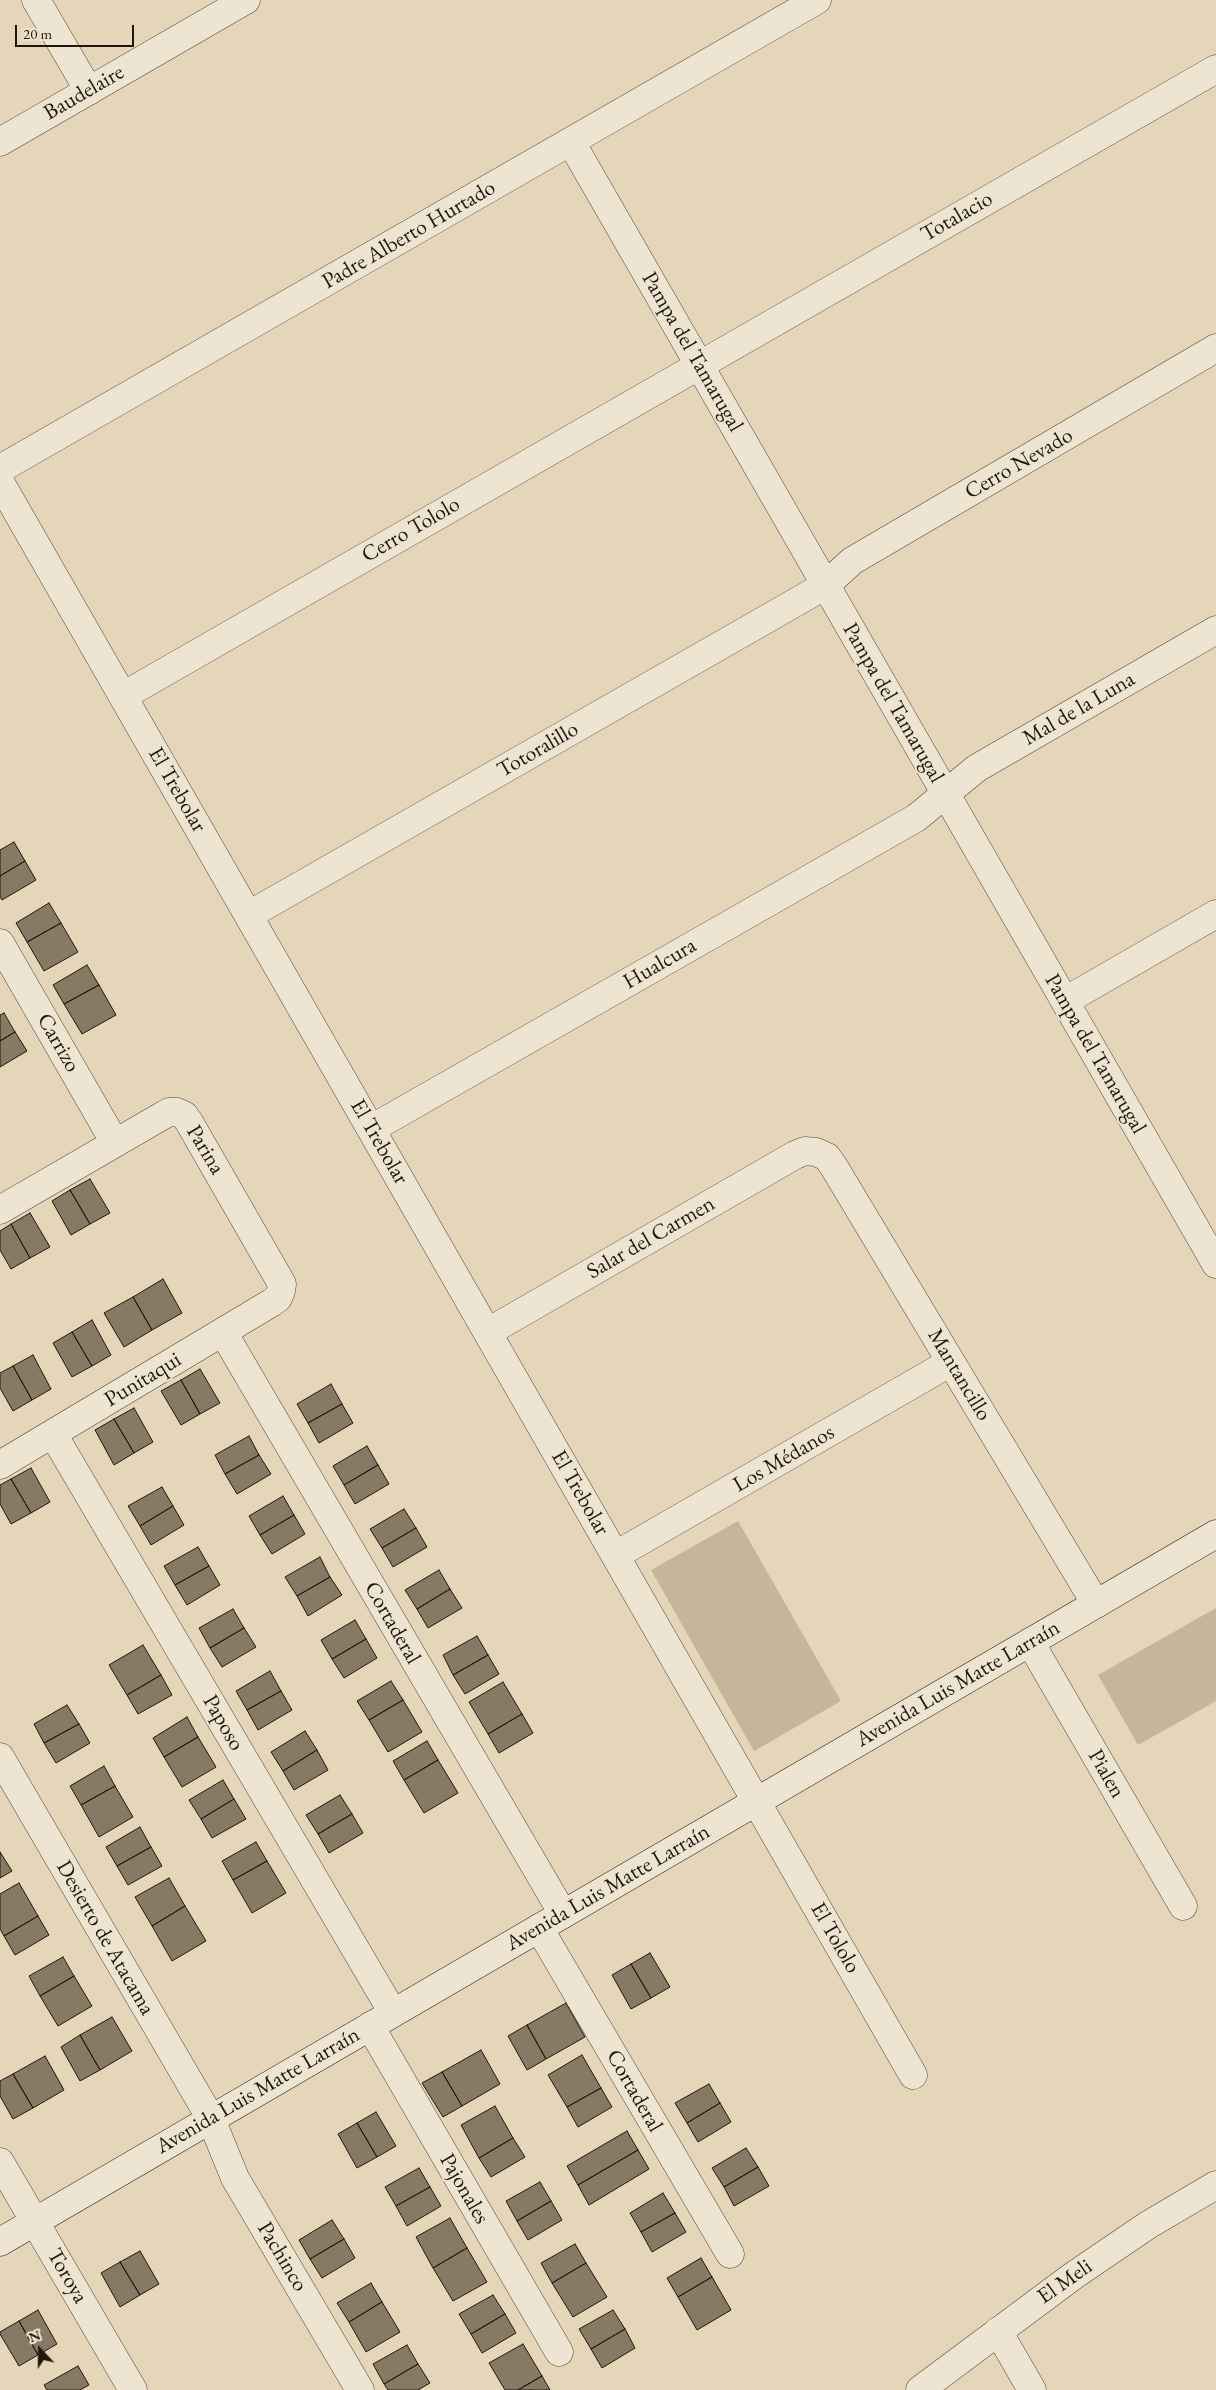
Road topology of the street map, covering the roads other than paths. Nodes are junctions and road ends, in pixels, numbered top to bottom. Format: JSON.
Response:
{"nodes":[{"id":1,"x":36,"y":0,"type":"edge"},
{"id":2,"x":246,"y":0,"type":"edge"},
{"id":3,"x":817,"y":0,"type":"edge"},
{"id":4,"x":1216,"y":69,"type":"edge"},
{"id":5,"x":89,"y":91,"type":"junction"},
{"id":6,"x":0,"y":142,"type":"edge"},
{"id":7,"x":571,"y":142,"type":"junction"},
{"id":8,"x":1216,"y":348,"type":"edge"},
{"id":9,"x":699,"y":364,"type":"junction"},
{"id":10,"x":0,"y":470,"type":"edge"},
{"id":11,"x":0,"y":482,"type":"edge"},
{"id":12,"x":826,"y":585,"type":"junction"},
{"id":13,"x":1216,"y":630,"type":"edge"},
{"id":14,"x":123,"y":696,"type":"junction"},
{"id":15,"x":946,"y":793,"type":"junction"},
{"id":16,"x":1216,"y":914,"type":"edge"},
{"id":17,"x":249,"y":915,"type":"junction"},
{"id":18,"x":0,"y":943,"type":"edge"},
{"id":19,"x":1065,"y":1001,"type":"junction"},
{"id":20,"x":371,"y":1129,"type":"junction"},
{"id":21,"x":115,"y":1143,"type":"junction"},
{"id":22,"x":816,"y":1152,"type":"joint"},
{"id":23,"x":0,"y":1210,"type":"edge"},
{"id":24,"x":1216,"y":1264,"type":"edge"},
{"id":25,"x":282,"y":1291,"type":"joint"},
{"id":26,"x":222,"y":1332,"type":"junction"},
{"id":27,"x":488,"y":1332,"type":"junction"},
{"id":28,"x":951,"y":1362,"type":"junction"},
{"id":29,"x":53,"y":1434,"type":"junction"},
{"id":30,"x":0,"y":1465,"type":"edge"},
{"id":31,"x":1216,"y":1534,"type":"edge"},
{"id":32,"x":616,"y":1555,"type":"junction"},
{"id":33,"x":1096,"y":1604,"type":"junction"},
{"id":34,"x":1030,"y":1642,"type":"junction"},
{"id":35,"x":0,"y":1758,"type":"edge"},
{"id":36,"x":758,"y":1801,"type":"junction"},
{"id":37,"x":1183,"y":1906,"type":"dead end"},
{"id":38,"x":563,"y":1914,"type":"junction"},
{"id":39,"x":539,"y":1928,"type":"junction"},
{"id":40,"x":393,"y":2013,"type":"junction"},
{"id":41,"x":370,"y":2026,"type":"junction"},
{"id":42,"x":913,"y":2076,"type":"dead end"},
{"id":43,"x":211,"y":2119,"type":"junction"},
{"id":44,"x":0,"y":2162,"type":"edge"},
{"id":45,"x":1216,"y":2185,"type":"edge"},
{"id":46,"x":35,"y":2221,"type":"junction"},
{"id":47,"x":0,"y":2242,"type":"edge"},
{"id":48,"x":730,"y":2254,"type":"dead end"},
{"id":49,"x":998,"y":2331,"type":"junction"},
{"id":50,"x":559,"y":2352,"type":"dead end"},
{"id":51,"x":134,"y":2390,"type":"edge"},
{"id":52,"x":360,"y":2390,"type":"edge"},
{"id":53,"x":920,"y":2390,"type":"edge"},
{"id":54,"x":1032,"y":2390,"type":"edge"}],
"edges":[{"from":1,"to":5,"type":"street"},
{"from":2,"to":5,"type":"street","name":"Baudelaire"},
{"from":3,"to":7,"type":"street","name":"Padre Alberto Hurtado"},
{"from":4,"to":9,"type":"street","name":"Totalacio"},
{"from":5,"to":6,"type":"street","name":"Baudelaire"},
{"from":7,"to":9,"type":"street","name":"Pampa del Tamarugal"},
{"from":7,"to":10,"type":"street","name":"Padre Alberto Hurtado"},
{"from":8,"to":12,"type":"street","name":"Cerro Nevado"},
{"from":9,"to":12,"type":"street","name":"Pampa del Tamarugal"},
{"from":9,"to":14,"type":"street","name":"Cerro Tololo"},
{"from":11,"to":14,"type":"street","name":"El Trebolar"},
{"from":12,"to":15,"type":"street","name":"Pampa del Tamarugal"},
{"from":12,"to":17,"type":"street","name":"Totoralillo"},
{"from":13,"to":15,"type":"street","name":"Mal de la Luna"},
{"from":14,"to":17,"type":"street","name":"El Trebolar"},
{"from":15,"to":19,"type":"street","name":"Pampa del Tamarugal"},
{"from":15,"to":20,"type":"street","name":"Hualcura"},
{"from":16,"to":19,"type":"street"},
{"from":17,"to":20,"type":"street","name":"El Trebolar"},
{"from":18,"to":21,"type":"street","name":"Carrizo"},
{"from":19,"to":24,"type":"street","name":"Pampa del Tamarugal"},
{"from":20,"to":27,"type":"street","name":"El Trebolar"},
{"from":21,"to":23,"type":"street","name":"Parina"},
{"from":21,"to":25,"type":"street","name":"Parina"},
{"from":22,"to":27,"type":"street","name":"Salar del Carmen"},
{"from":22,"to":28,"type":"street","name":"Mantancillo"},
{"from":25,"to":26,"type":"street","name":"Punitaqui"},
{"from":26,"to":29,"type":"street","name":"Punitaqui"},
{"from":26,"to":38,"type":"street","name":"Cortaderal"},
{"from":27,"to":32,"type":"street","name":"El Trebolar"},
{"from":28,"to":32,"type":"street","name":"Los Médanos"},
{"from":28,"to":33,"type":"street","name":"Mantancillo"},
{"from":29,"to":30,"type":"street","name":"Punitaqui"},
{"from":29,"to":40,"type":"street","name":"Paposo"},
{"from":31,"to":33,"type":"street","name":"Avenida Luis Matte Larraín"},
{"from":32,"to":36,"type":"street","name":"El Trebolar"},
{"from":33,"to":34,"type":"street","name":"Avenida Luis Matte Larraín"},
{"from":34,"to":36,"type":"street","name":"Avenida Luis Matte Larraín"},
{"from":34,"to":37,"type":"street","name":"Pialen"},
{"from":35,"to":43,"type":"street","name":"Desierto de Atacama"},
{"from":36,"to":38,"type":"street","name":"Avenida Luis Matte Larraín"},
{"from":36,"to":42,"type":"street","name":"El Tololo"},
{"from":38,"to":39,"type":"street","name":"Avenida Luis Matte Larraín"},
{"from":39,"to":40,"type":"street","name":"Avenida Luis Matte Larraín"},
{"from":39,"to":48,"type":"street","name":"Cortaderal"},
{"from":40,"to":41,"type":"street","name":"Avenida Luis Matte Larraín"},
{"from":41,"to":43,"type":"street","name":"Avenida Luis Matte Larraín"},
{"from":41,"to":50,"type":"street","name":"Pajonales"},
{"from":43,"to":46,"type":"street","name":"Avenida Luis Matte Larraín"},
{"from":43,"to":52,"type":"street","name":"Pachinco"},
{"from":44,"to":46,"type":"street","name":"Toroya"},
{"from":45,"to":49,"type":"street","name":"El Meli"},
{"from":46,"to":47,"type":"street","name":"Avenida Luis Matte Larraín"},
{"from":46,"to":51,"type":"street","name":"Toroya"},
{"from":49,"to":53,"type":"street","name":"El Meli"},
{"from":49,"to":54,"type":"street"}]}
